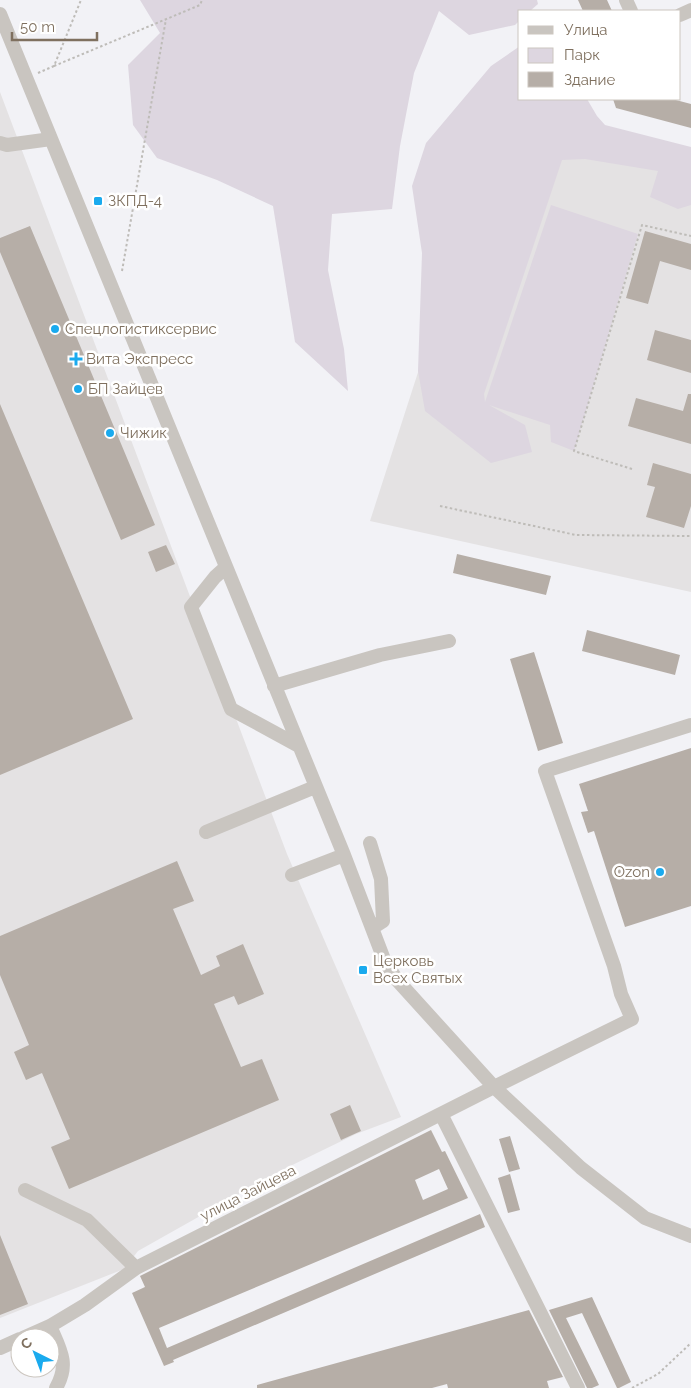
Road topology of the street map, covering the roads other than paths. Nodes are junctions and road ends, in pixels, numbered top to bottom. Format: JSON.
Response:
{"nodes":[{"id":1,"x":1,"y":19,"type":"edge"},
{"id":2,"x":51,"y":139,"type":"junction"},
{"id":3,"x":0,"y":143,"type":"edge"},
{"id":4,"x":225,"y":568,"type":"junction"},
{"id":5,"x":449,"y":641,"type":"dead end"},
{"id":6,"x":274,"y":686,"type":"junction"},
{"id":7,"x":691,"y":725,"type":"edge"},
{"id":8,"x":299,"y":746,"type":"junction"},
{"id":9,"x":316,"y":787,"type":"junction"},
{"id":10,"x":206,"y":832,"type":"dead end"},
{"id":11,"x":370,"y":843,"type":"dead end"},
{"id":12,"x":344,"y":856,"type":"junction"},
{"id":13,"x":292,"y":875,"type":"dead end"},
{"id":14,"x":372,"y":928,"type":"junction"},
{"id":15,"x":494,"y":1087,"type":"junction"},
{"id":16,"x":441,"y":1114,"type":"junction"},
{"id":17,"x":26,"y":1190,"type":"dead end"},
{"id":18,"x":691,"y":1236,"type":"edge"},
{"id":19,"x":136,"y":1268,"type":"junction"},
{"id":20,"x":50,"y":1326,"type":"junction"},
{"id":21,"x":46,"y":1328,"type":"edge"},
{"id":22,"x":56,"y":1388,"type":"edge"},
{"id":23,"x":578,"y":1388,"type":"edge"}],
"edges":[{"from":1,"to":2,"type":"street"},
{"from":2,"to":3,"type":"street"},
{"from":2,"to":4,"type":"street"},
{"from":4,"to":6,"type":"street"},
{"from":4,"to":8,"type":"street"},
{"from":5,"to":6,"type":"street"},
{"from":6,"to":8,"type":"street"},
{"from":7,"to":15,"type":"street","name":"улица Зайцева"},
{"from":8,"to":9,"type":"street"},
{"from":9,"to":10,"type":"street"},
{"from":9,"to":12,"type":"street"},
{"from":11,"to":14,"type":"street"},
{"from":12,"to":13,"type":"street"},
{"from":12,"to":14,"type":"street"},
{"from":14,"to":15,"type":"street"},
{"from":15,"to":16,"type":"street","name":"улица Зайцева"},
{"from":15,"to":18,"type":"street"},
{"from":16,"to":19,"type":"street","name":"улица Зайцева"},
{"from":16,"to":23,"type":"street"},
{"from":17,"to":19,"type":"street"},
{"from":19,"to":20,"type":"street","name":"улица Зайцева"},
{"from":20,"to":21,"type":"street","name":"улица Зайцева"},
{"from":20,"to":22,"type":"street"}]}
